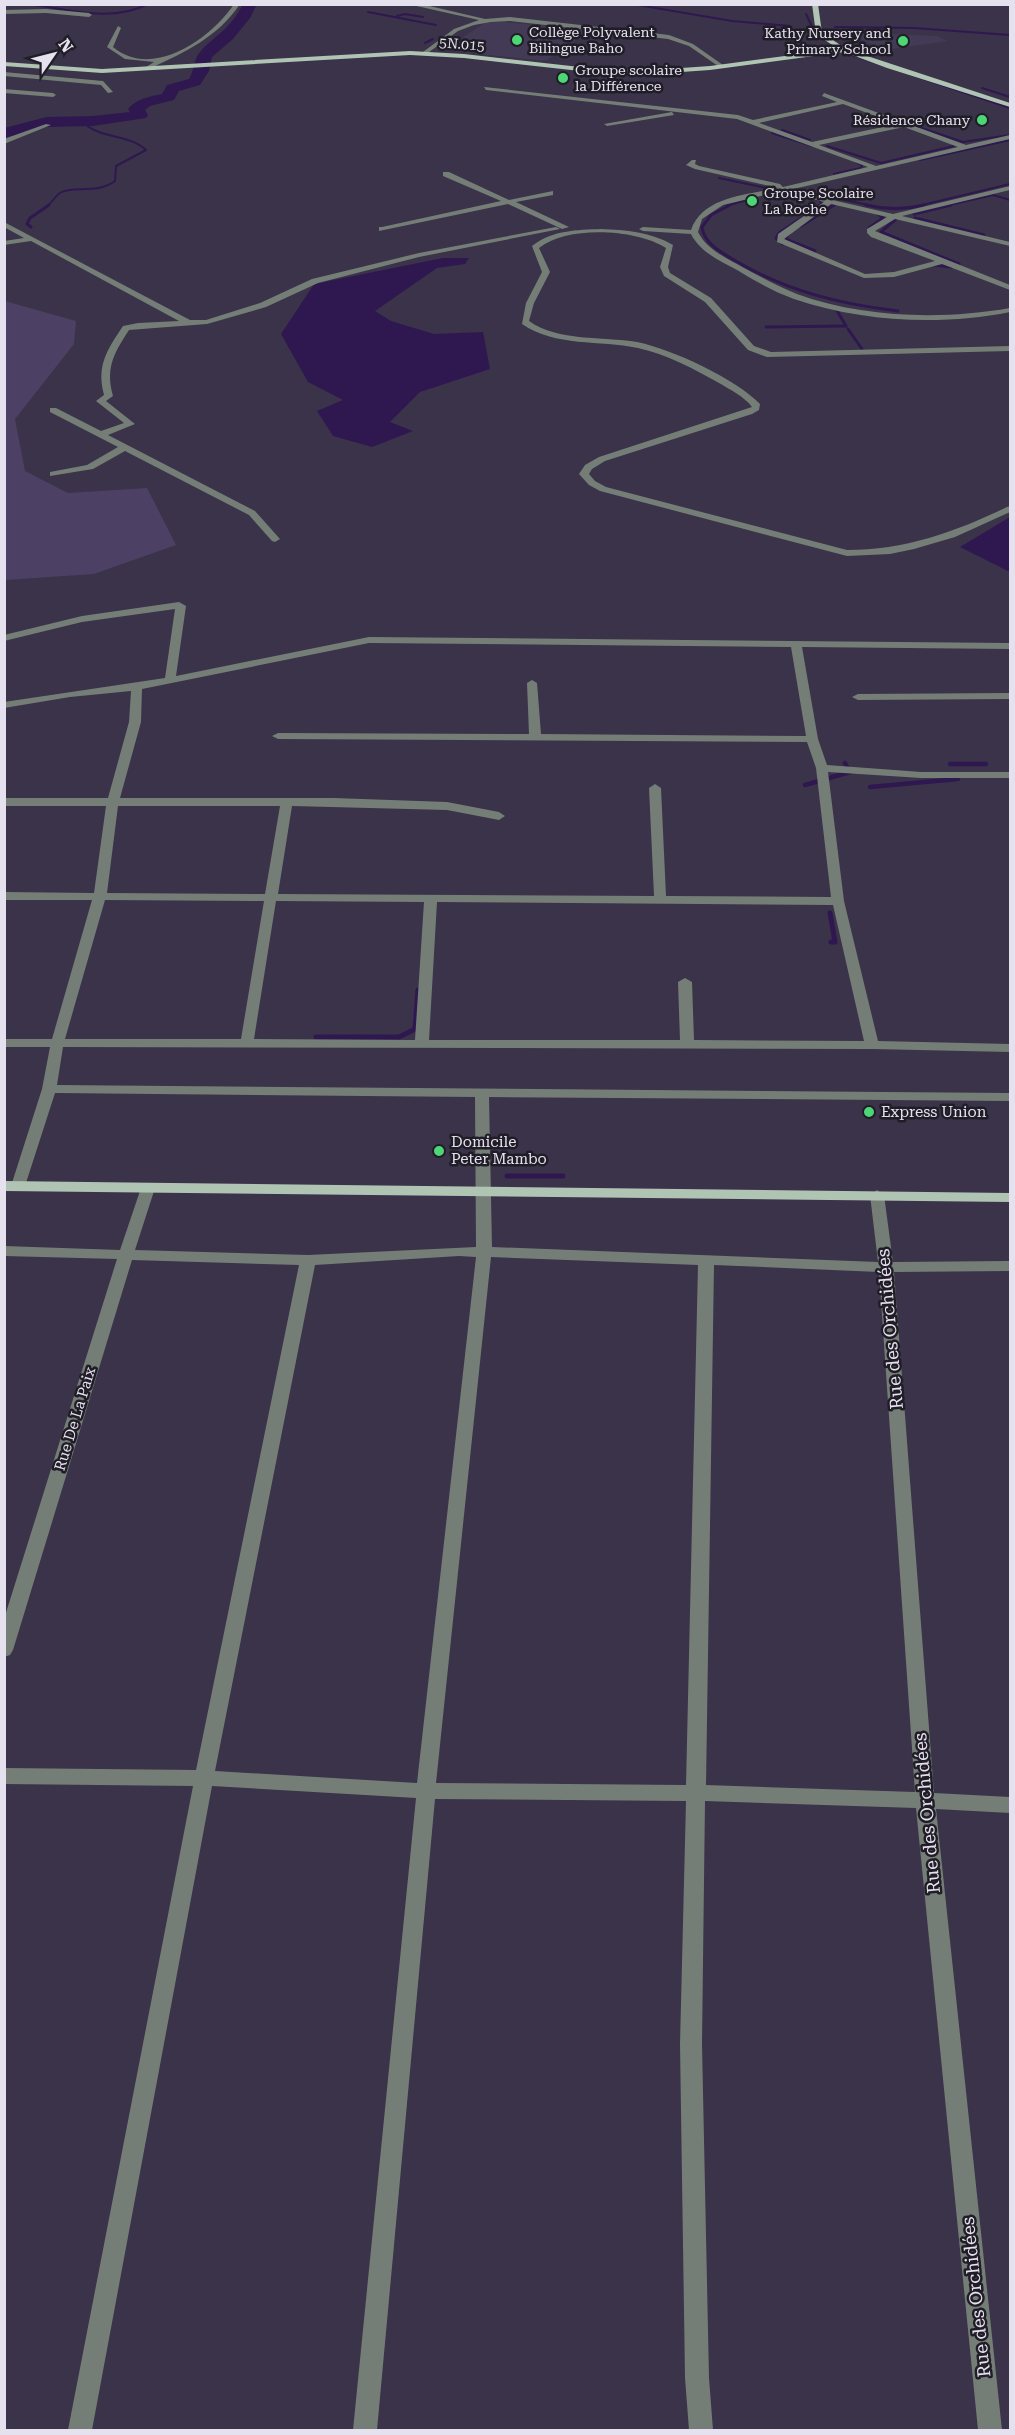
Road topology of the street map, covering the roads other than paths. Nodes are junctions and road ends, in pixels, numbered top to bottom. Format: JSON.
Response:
{"nodes":[{"id":1,"x":237,"y":4,"type":"edge"},
{"id":2,"x":815,"y":4,"type":"edge"},
{"id":3,"x":415,"y":5,"type":"edge"},
{"id":4,"x":4,"y":12,"type":"edge"},
{"id":5,"x":89,"y":15,"type":"dead end"},
{"id":6,"x":491,"y":20,"type":"junction"},
{"id":7,"x":117,"y":28,"type":"dead end"},
{"id":8,"x":848,"y":50,"type":"junction"},
{"id":9,"x":425,"y":53,"type":"junction"},
{"id":10,"x":164,"y":60,"type":"junction"},
{"id":11,"x":4,"y":64,"type":"edge"},
{"id":12,"x":720,"y":65,"type":"junction"},
{"id":13,"x":149,"y":68,"type":"junction"},
{"id":14,"x":4,"y":74,"type":"edge"},
{"id":15,"x":486,"y":88,"type":"dead end"},
{"id":16,"x":4,"y":91,"type":"edge"},
{"id":17,"x":110,"y":92,"type":"dead end"},
{"id":18,"x":53,"y":95,"type":"dead end"},
{"id":19,"x":825,"y":95,"type":"dead end"},
{"id":20,"x":841,"y":103,"type":"junction"},
{"id":21,"x":1011,"y":105,"type":"edge"},
{"id":22,"x":694,"y":111,"type":"junction"},
{"id":23,"x":753,"y":122,"type":"junction"},
{"id":24,"x":607,"y":124,"type":"dead end"},
{"id":25,"x":48,"y":125,"type":"dead end"},
{"id":26,"x":904,"y":125,"type":"junction"},
{"id":27,"x":1011,"y":137,"type":"edge"},
{"id":28,"x":4,"y":142,"type":"edge"},
{"id":29,"x":812,"y":144,"type":"junction"},
{"id":30,"x":967,"y":147,"type":"junction"},
{"id":31,"x":694,"y":160,"type":"dead end"},
{"id":32,"x":876,"y":168,"type":"junction"},
{"id":33,"x":446,"y":174,"type":"dead end"},
{"id":34,"x":783,"y":188,"type":"junction"},
{"id":35,"x":1011,"y":188,"type":"edge"},
{"id":36,"x":992,"y":192,"type":"junction"},
{"id":37,"x":550,"y":193,"type":"dead end"},
{"id":38,"x":1011,"y":199,"type":"edge"},
{"id":39,"x":831,"y":201,"type":"junction"},
{"id":40,"x":509,"y":202,"type":"junction"},
{"id":41,"x":895,"y":216,"type":"junction"},
{"id":42,"x":4,"y":224,"type":"edge"},
{"id":43,"x":566,"y":227,"type":"junction"},
{"id":44,"x":382,"y":230,"type":"dead end"},
{"id":45,"x":694,"y":232,"type":"junction"},
{"id":46,"x":31,"y":238,"type":"junction"},
{"id":47,"x":4,"y":243,"type":"edge"},
{"id":48,"x":1011,"y":244,"type":"edge"},
{"id":49,"x":942,"y":262,"type":"junction"},
{"id":50,"x":1011,"y":288,"type":"edge"},
{"id":51,"x":1011,"y":310,"type":"edge"},
{"id":52,"x":190,"y":323,"type":"junction"},
{"id":53,"x":1011,"y":349,"type":"edge"},
{"id":54,"x":53,"y":410,"type":"dead end"},
{"id":55,"x":98,"y":435,"type":"junction"},
{"id":56,"x":124,"y":448,"type":"junction"},
{"id":57,"x":53,"y":474,"type":"dead end"},
{"id":58,"x":1011,"y":509,"type":"edge"},
{"id":59,"x":275,"y":539,"type":"dead end"},
{"id":60,"x":4,"y":638,"type":"edge"},
{"id":61,"x":796,"y":644,"type":"junction"},
{"id":62,"x":1011,"y":646,"type":"edge"},
{"id":63,"x":170,"y":679,"type":"junction"},
{"id":64,"x":532,"y":683,"type":"dead end"},
{"id":65,"x":137,"y":687,"type":"junction"},
{"id":66,"x":1011,"y":696,"type":"edge"},
{"id":67,"x":858,"y":697,"type":"dead end"},
{"id":68,"x":4,"y":705,"type":"edge"},
{"id":69,"x":278,"y":736,"type":"dead end"},
{"id":70,"x":535,"y":737,"type":"junction"},
{"id":71,"x":812,"y":739,"type":"junction"},
{"id":72,"x":822,"y":768,"type":"junction"},
{"id":73,"x":1011,"y":775,"type":"edge"},
{"id":74,"x":655,"y":788,"type":"dead end"},
{"id":75,"x":113,"y":801,"type":"junction"},
{"id":76,"x":4,"y":802,"type":"edge"},
{"id":77,"x":286,"y":804,"type":"junction"},
{"id":78,"x":499,"y":816,"type":"dead end"},
{"id":79,"x":4,"y":896,"type":"edge"},
{"id":80,"x":100,"y":896,"type":"junction"},
{"id":81,"x":272,"y":896,"type":"junction"},
{"id":82,"x":431,"y":897,"type":"junction"},
{"id":83,"x":660,"y":899,"type":"junction"},
{"id":84,"x":838,"y":901,"type":"junction"},
{"id":85,"x":685,"y":982,"type":"dead end"},
{"id":86,"x":247,"y":1042,"type":"junction"},
{"id":87,"x":4,"y":1043,"type":"edge"},
{"id":88,"x":422,"y":1043,"type":"junction"},
{"id":89,"x":57,"y":1044,"type":"junction"},
{"id":90,"x":687,"y":1044,"type":"junction"},
{"id":91,"x":872,"y":1045,"type":"junction"},
{"id":92,"x":1011,"y":1048,"type":"edge"},
{"id":93,"x":49,"y":1089,"type":"junction"},
{"id":94,"x":482,"y":1091,"type":"junction"},
{"id":95,"x":1011,"y":1097,"type":"edge"},
{"id":96,"x":11,"y":1186,"type":"edge"},
{"id":97,"x":148,"y":1188,"type":"junction"},
{"id":98,"x":484,"y":1193,"type":"junction"},
{"id":99,"x":877,"y":1195,"type":"junction"},
{"id":100,"x":1011,"y":1198,"type":"edge"},
{"id":101,"x":4,"y":1251,"type":"edge"},
{"id":102,"x":484,"y":1253,"type":"junction"},
{"id":103,"x":126,"y":1255,"type":"junction"},
{"id":104,"x":308,"y":1260,"type":"junction"},
{"id":105,"x":706,"y":1262,"type":"junction"},
{"id":106,"x":1011,"y":1266,"type":"edge"},
{"id":107,"x":886,"y":1267,"type":"junction"},
{"id":108,"x":4,"y":1650,"type":"edge"},
{"id":109,"x":4,"y":1776,"type":"edge"},
{"id":110,"x":204,"y":1778,"type":"junction"},
{"id":111,"x":426,"y":1791,"type":"junction"},
{"id":112,"x":695,"y":1793,"type":"junction"},
{"id":113,"x":925,"y":1800,"type":"junction"},
{"id":114,"x":1011,"y":1805,"type":"edge"},
{"id":115,"x":80,"y":2430,"type":"edge"},
{"id":116,"x":365,"y":2430,"type":"edge"},
{"id":117,"x":701,"y":2430,"type":"edge"},
{"id":118,"x":990,"y":2430,"type":"edge"}],
"edges":[{"from":1,"to":10,"type":"street"},
{"from":2,"to":8,"type":"main road"},
{"from":3,"to":6,"type":"street"},
{"from":4,"to":5,"type":"street"},
{"from":6,"to":9,"type":"street"},
{"from":6,"to":12,"type":"street"},
{"from":7,"to":10,"type":"street"},
{"from":8,"to":12,"type":"main road","name":"5N.015"},
{"from":8,"to":21,"type":"main road"},
{"from":9,"to":12,"type":"main road","name":"5N.015"},
{"from":9,"to":13,"type":"main road","name":"5N.015"},
{"from":10,"to":13,"type":"street"},
{"from":11,"to":13,"type":"main road","name":"5N.015"},
{"from":14,"to":17,"type":"street"},
{"from":15,"to":22,"type":"street"},
{"from":16,"to":18,"type":"street"},
{"from":19,"to":20,"type":"street"},
{"from":20,"to":23,"type":"street"},
{"from":20,"to":26,"type":"street"},
{"from":22,"to":23,"type":"street"},
{"from":22,"to":24,"type":"street"},
{"from":23,"to":29,"type":"street"},
{"from":25,"to":28,"type":"street"},
{"from":26,"to":29,"type":"street"},
{"from":26,"to":30,"type":"street"},
{"from":27,"to":30,"type":"street"},
{"from":29,"to":32,"type":"street"},
{"from":30,"to":32,"type":"street"},
{"from":31,"to":34,"type":"street"},
{"from":32,"to":34,"type":"street"},
{"from":33,"to":40,"type":"street"},
{"from":34,"to":39,"type":"street"},
{"from":34,"to":45,"type":"street"},
{"from":35,"to":36,"type":"street"},
{"from":36,"to":38,"type":"street"},
{"from":36,"to":41,"type":"street"},
{"from":37,"to":40,"type":"street"},
{"from":39,"to":41,"type":"street"},
{"from":39,"to":49,"type":"street"},
{"from":40,"to":43,"type":"street"},
{"from":40,"to":44,"type":"street"},
{"from":41,"to":48,"type":"street"},
{"from":41,"to":49,"type":"street"},
{"from":42,"to":46,"type":"street"},
{"from":43,"to":45,"type":"street"},
{"from":43,"to":52,"type":"street"},
{"from":45,"to":51,"type":"street"},
{"from":46,"to":47,"type":"street"},
{"from":46,"to":52,"type":"street"},
{"from":49,"to":50,"type":"street"},
{"from":52,"to":55,"type":"street"},
{"from":53,"to":58,"type":"street"},
{"from":54,"to":55,"type":"street"},
{"from":55,"to":56,"type":"street"},
{"from":56,"to":57,"type":"street"},
{"from":56,"to":59,"type":"street"},
{"from":60,"to":63,"type":"street"},
{"from":61,"to":62,"type":"street"},
{"from":61,"to":63,"type":"street"},
{"from":61,"to":71,"type":"street"},
{"from":63,"to":65,"type":"street"},
{"from":64,"to":70,"type":"street"},
{"from":65,"to":68,"type":"street"},
{"from":65,"to":75,"type":"street"},
{"from":66,"to":67,"type":"street"},
{"from":69,"to":70,"type":"street"},
{"from":70,"to":71,"type":"street"},
{"from":71,"to":72,"type":"street"},
{"from":72,"to":73,"type":"street"},
{"from":72,"to":84,"type":"street"},
{"from":74,"to":83,"type":"street"},
{"from":75,"to":76,"type":"street"},
{"from":75,"to":77,"type":"street"},
{"from":75,"to":80,"type":"street"},
{"from":77,"to":78,"type":"street"},
{"from":77,"to":81,"type":"street"},
{"from":79,"to":80,"type":"street"},
{"from":80,"to":81,"type":"street"},
{"from":80,"to":89,"type":"street"},
{"from":81,"to":82,"type":"street"},
{"from":81,"to":86,"type":"street"},
{"from":82,"to":83,"type":"street"},
{"from":82,"to":88,"type":"street"},
{"from":83,"to":84,"type":"street"},
{"from":84,"to":91,"type":"street"},
{"from":85,"to":90,"type":"street"},
{"from":86,"to":88,"type":"street"},
{"from":86,"to":89,"type":"street"},
{"from":87,"to":89,"type":"street"},
{"from":88,"to":90,"type":"street"},
{"from":89,"to":93,"type":"street"},
{"from":90,"to":91,"type":"street"},
{"from":91,"to":92,"type":"street"},
{"from":93,"to":94,"type":"street"},
{"from":93,"to":96,"type":"street"},
{"from":94,"to":95,"type":"street"},
{"from":94,"to":98,"type":"street"},
{"from":96,"to":97,"type":"main road"},
{"from":97,"to":98,"type":"main road"},
{"from":97,"to":103,"type":"street","name":"Rue De La Paix"},
{"from":98,"to":99,"type":"main road"},
{"from":98,"to":102,"type":"street"},
{"from":99,"to":100,"type":"main road"},
{"from":99,"to":107,"type":"street","name":"Rue des Orchidées"},
{"from":101,"to":103,"type":"street"},
{"from":102,"to":104,"type":"street"},
{"from":102,"to":105,"type":"street"},
{"from":102,"to":111,"type":"street"},
{"from":103,"to":104,"type":"street"},
{"from":103,"to":108,"type":"street","name":"Rue De La Paix"},
{"from":104,"to":110,"type":"street"},
{"from":105,"to":107,"type":"street"},
{"from":105,"to":112,"type":"street"},
{"from":106,"to":107,"type":"street"},
{"from":107,"to":113,"type":"street","name":"Rue des Orchidées"},
{"from":109,"to":110,"type":"street"},
{"from":110,"to":111,"type":"street"},
{"from":110,"to":115,"type":"street"},
{"from":111,"to":112,"type":"street"},
{"from":111,"to":116,"type":"street"},
{"from":112,"to":113,"type":"street"},
{"from":112,"to":117,"type":"street"},
{"from":113,"to":114,"type":"street"},
{"from":113,"to":118,"type":"street","name":"Rue des Orchidées"}]}
